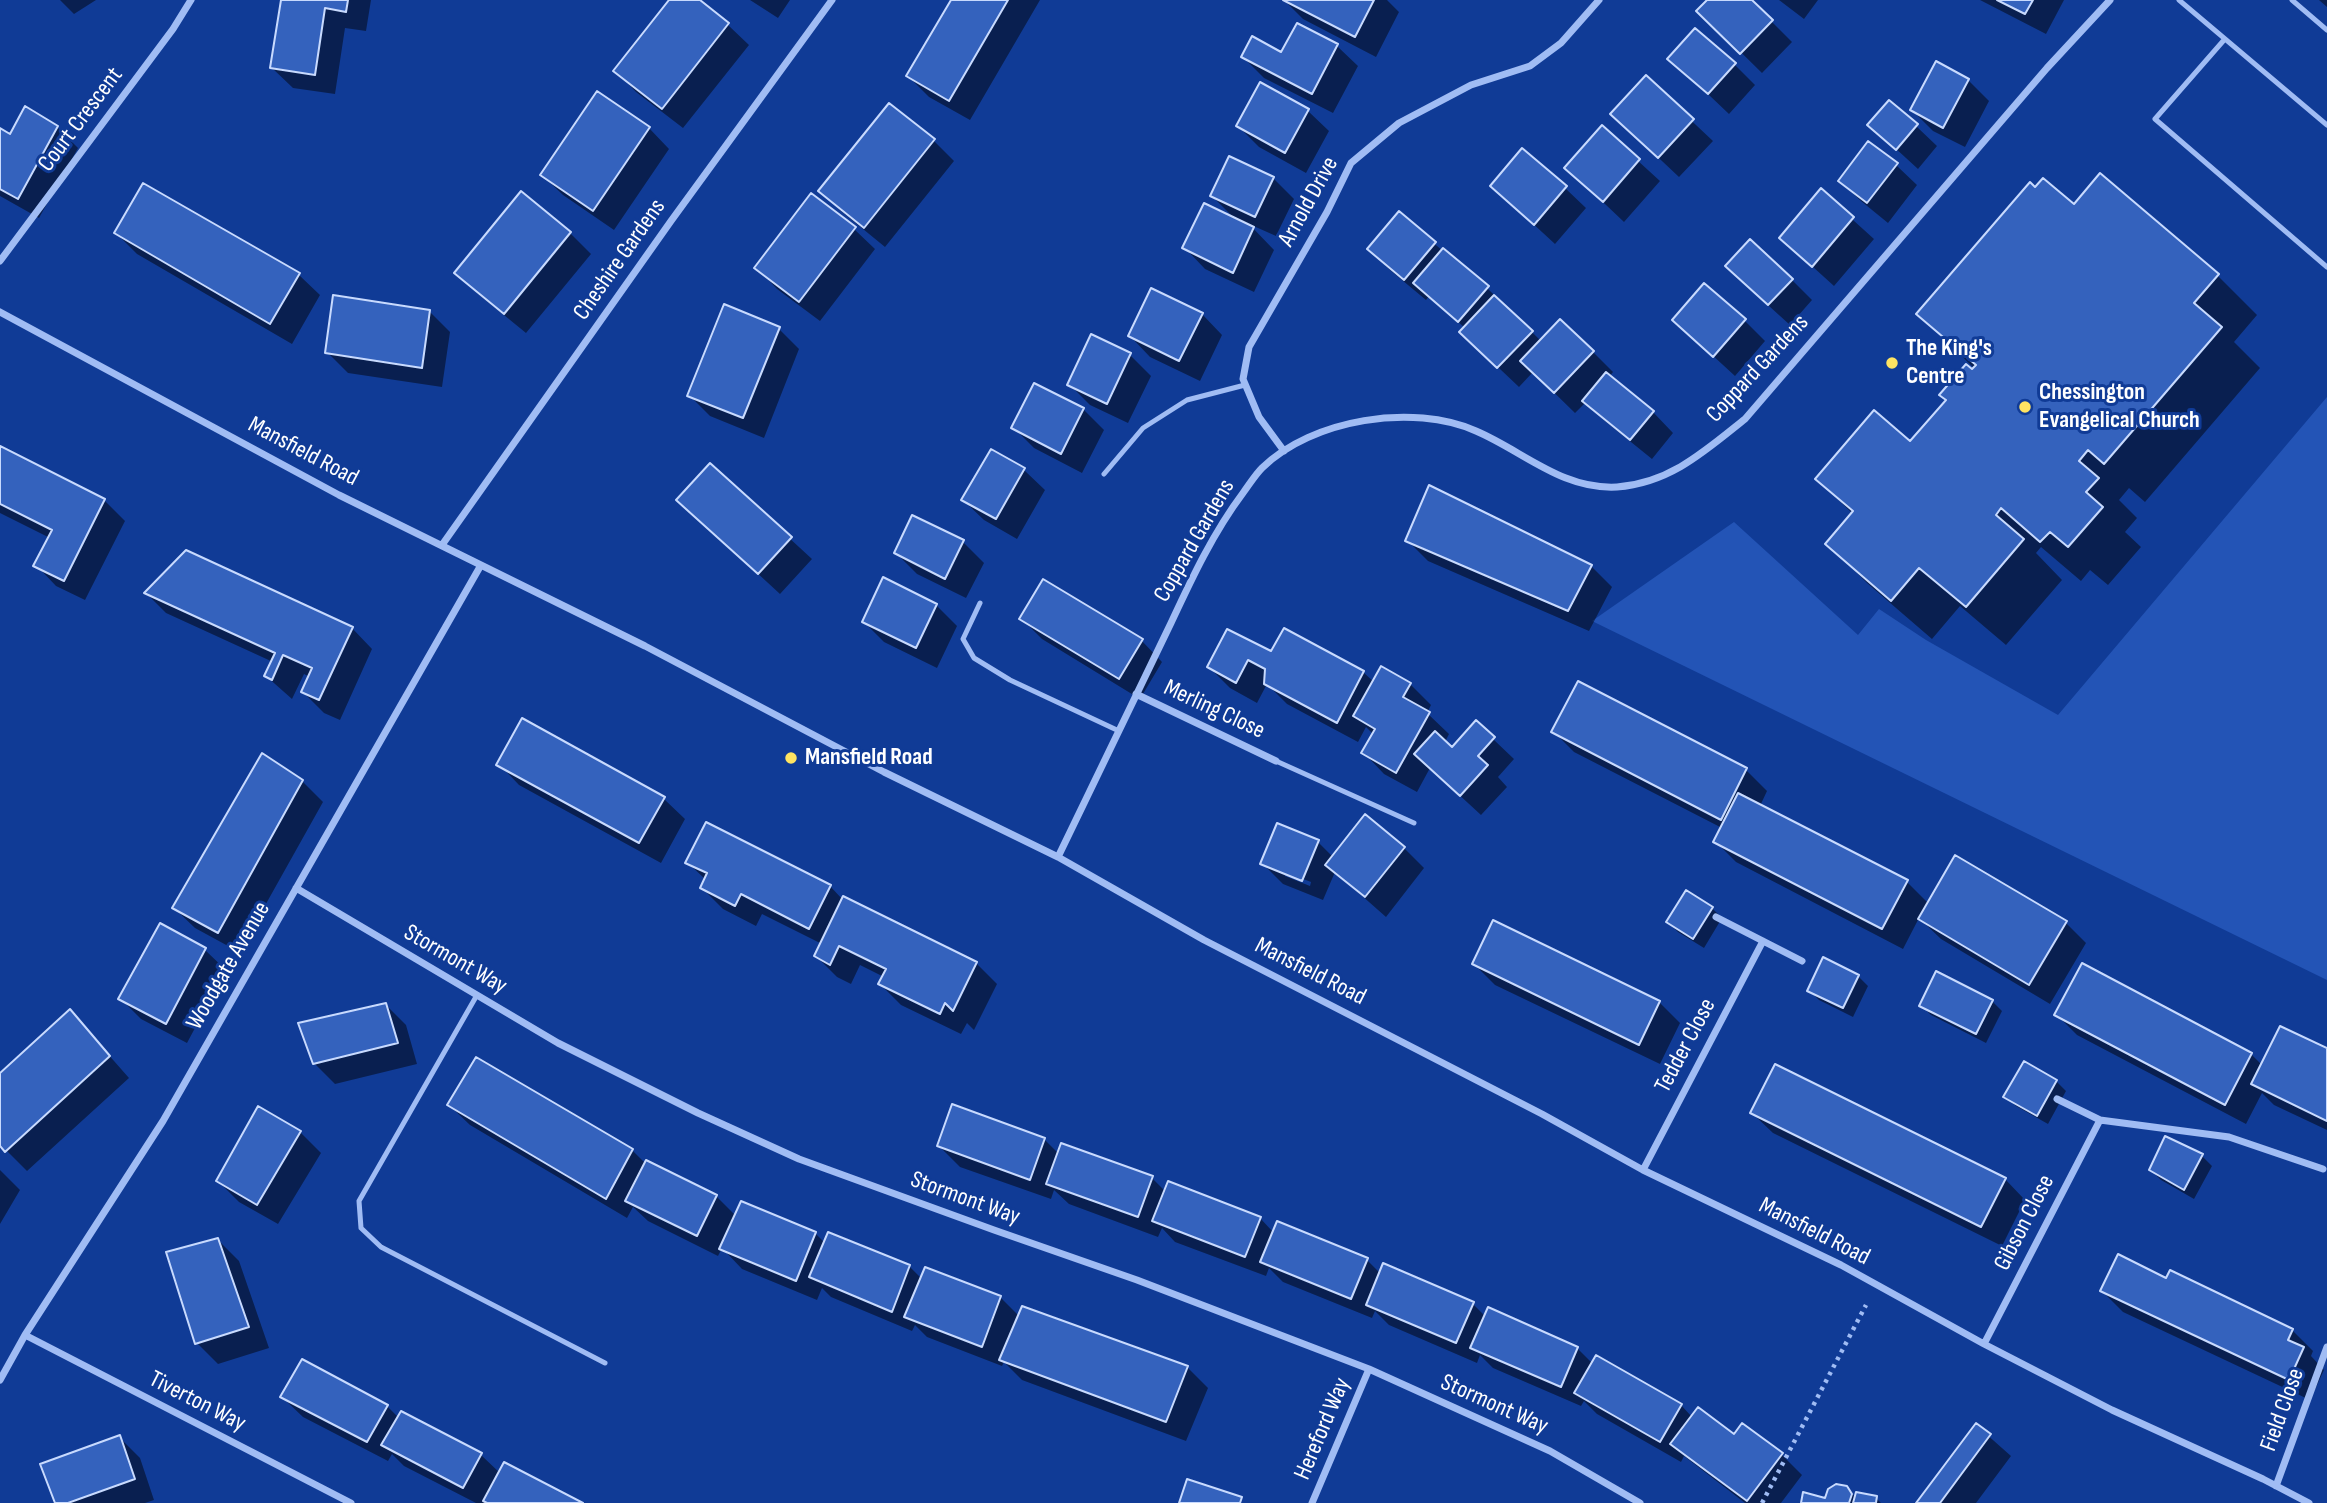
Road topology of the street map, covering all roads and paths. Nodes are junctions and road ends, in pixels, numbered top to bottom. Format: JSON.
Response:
{"nodes":[{"id":1,"x":191,"y":0,"type":"edge"},
{"id":2,"x":832,"y":0,"type":"edge"},
{"id":3,"x":1599,"y":0,"type":"edge"},
{"id":4,"x":2110,"y":0,"type":"edge"},
{"id":5,"x":2179,"y":0,"type":"edge"},
{"id":6,"x":2292,"y":0,"type":"edge"},
{"id":7,"x":2327,"y":30,"type":"edge"},
{"id":8,"x":2224,"y":40,"type":"junction"},
{"id":9,"x":2327,"y":125,"type":"edge"},
{"id":10,"x":0,"y":261,"type":"edge"},
{"id":11,"x":2327,"y":267,"type":"edge"},
{"id":12,"x":0,"y":312,"type":"edge"},
{"id":13,"x":1245,"y":385,"type":"junction"},
{"id":14,"x":1284,"y":451,"type":"junction"},
{"id":15,"x":1104,"y":474,"type":"dead end"},
{"id":16,"x":442,"y":545,"type":"junction"},
{"id":17,"x":481,"y":565,"type":"junction"},
{"id":18,"x":980,"y":603,"type":"dead end"},
{"id":19,"x":1136,"y":694,"type":"junction"},
{"id":20,"x":1119,"y":730,"type":"junction"},
{"id":21,"x":1276,"y":761,"type":"joint"},
{"id":22,"x":1414,"y":823,"type":"dead end"},
{"id":23,"x":1058,"y":857,"type":"junction"},
{"id":24,"x":296,"y":888,"type":"junction"},
{"id":25,"x":1716,"y":917,"type":"dead end"},
{"id":26,"x":1763,"y":941,"type":"junction"},
{"id":27,"x":1802,"y":961,"type":"dead end"},
{"id":28,"x":477,"y":995,"type":"junction"},
{"id":29,"x":2057,"y":1098,"type":"dead end"},
{"id":30,"x":2100,"y":1120,"type":"junction"},
{"id":31,"x":2323,"y":1168,"type":"dead end"},
{"id":32,"x":1643,"y":1170,"type":"junction"},
{"id":33,"x":1876,"y":1285,"type":"junction"},
{"id":34,"x":25,"y":1335,"type":"junction"},
{"id":35,"x":1984,"y":1344,"type":"junction"},
{"id":36,"x":2327,"y":1347,"type":"edge"},
{"id":37,"x":605,"y":1363,"type":"dead end"},
{"id":38,"x":1369,"y":1369,"type":"junction"},
{"id":39,"x":0,"y":1380,"type":"edge"},
{"id":40,"x":2276,"y":1486,"type":"junction"},
{"id":41,"x":351,"y":1503,"type":"edge"},
{"id":42,"x":1312,"y":1503,"type":"edge"},
{"id":43,"x":1640,"y":1503,"type":"edge"},
{"id":44,"x":1762,"y":1503,"type":"edge"},
{"id":45,"x":2309,"y":1503,"type":"edge"}],
"edges":[{"from":1,"to":10,"type":"street","name":"Court Crescent"},
{"from":2,"to":16,"type":"street","name":"Cheshire Gardens"},
{"from":3,"to":13,"type":"street","name":"Arnold Drive"},
{"from":4,"to":14,"type":"street","name":"Coppard Gardens"},
{"from":5,"to":8,"type":"lane"},
{"from":6,"to":7,"type":"lane"},
{"from":8,"to":9,"type":"lane"},
{"from":8,"to":11,"type":"lane"},
{"from":12,"to":16,"type":"street","name":"Mansfield Road"},
{"from":13,"to":14,"type":"street","name":"Arnold Drive"},
{"from":13,"to":15,"type":"lane"},
{"from":14,"to":19,"type":"street","name":"Coppard Gardens"},
{"from":16,"to":17,"type":"street","name":"Mansfield Road"},
{"from":17,"to":23,"type":"street","name":"Mansfield Road"},
{"from":17,"to":24,"type":"street","name":"Woodgate Avenue"},
{"from":18,"to":20,"type":"lane"},
{"from":19,"to":20,"type":"street","name":"Coppard Gardens"},
{"from":19,"to":21,"type":"street","name":"Merling Close"},
{"from":20,"to":23,"type":"street","name":"Coppard Gardens"},
{"from":21,"to":22,"type":"lane"},
{"from":23,"to":32,"type":"street","name":"Mansfield Road"},
{"from":24,"to":28,"type":"street","name":"Stormont Way"},
{"from":24,"to":34,"type":"street","name":"Woodgate Avenue"},
{"from":25,"to":26,"type":"street"},
{"from":26,"to":27,"type":"street"},
{"from":26,"to":32,"type":"street","name":"Tedder Close"},
{"from":28,"to":37,"type":"lane"},
{"from":28,"to":38,"type":"street","name":"Stormont Way"},
{"from":29,"to":30,"type":"street"},
{"from":30,"to":31,"type":"street"},
{"from":30,"to":35,"type":"street","name":"Gibson Close"},
{"from":32,"to":33,"type":"street","name":"Mansfield Road"},
{"from":33,"to":35,"type":"street","name":"Mansfield Road"},
{"from":33,"to":44,"type":"path"},
{"from":34,"to":39,"type":"street","name":"Woodgate Avenue"},
{"from":34,"to":41,"type":"street","name":"Tiverton Way"},
{"from":35,"to":40,"type":"street","name":"Mansfield Road"},
{"from":36,"to":40,"type":"street","name":"Field Close"},
{"from":38,"to":42,"type":"street","name":"Hereford Way"},
{"from":38,"to":43,"type":"street","name":"Stormont Way"},
{"from":40,"to":45,"type":"street","name":"Mansfield Road"}]}
